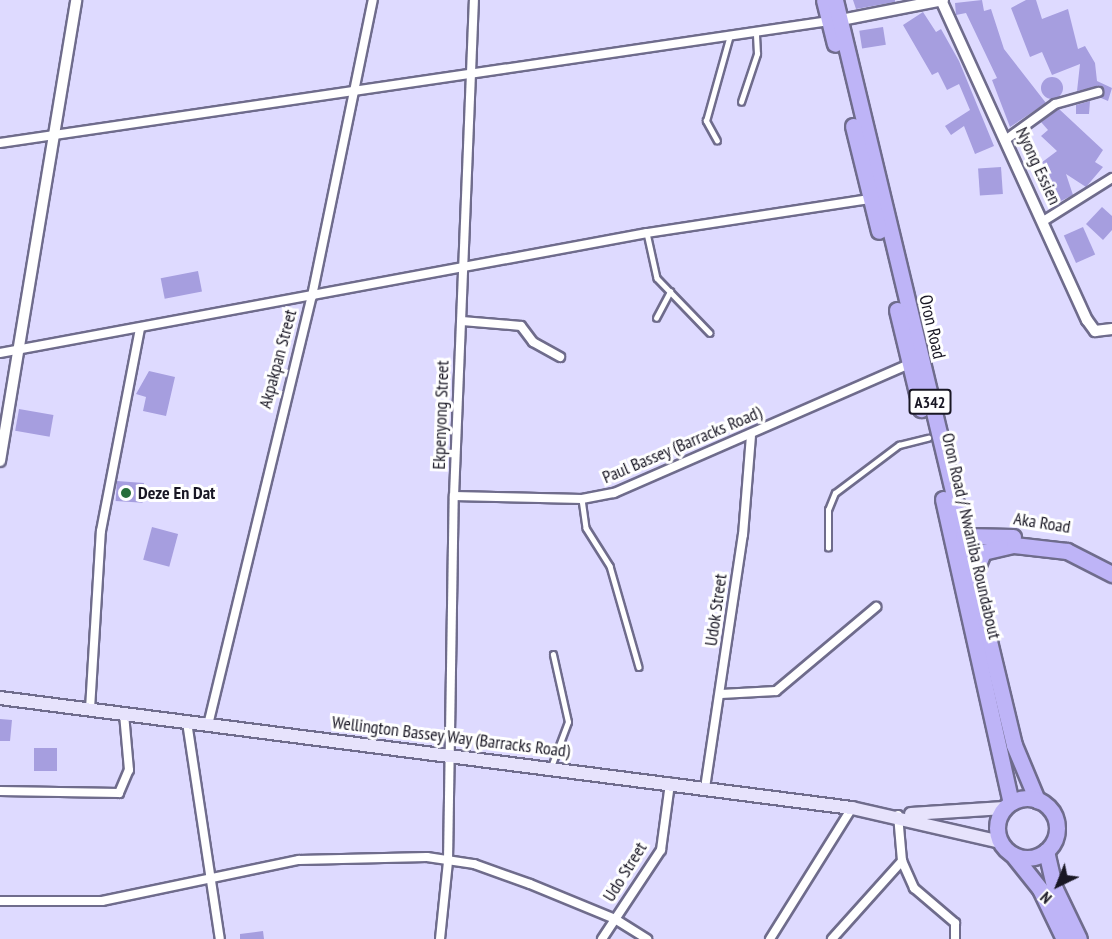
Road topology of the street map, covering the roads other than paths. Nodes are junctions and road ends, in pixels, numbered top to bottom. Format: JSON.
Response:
{"nodes":[{"id":1,"x":76,"y":0,"type":"edge"},
{"id":2,"x":373,"y":0,"type":"edge"},
{"id":3,"x":474,"y":0,"type":"edge"},
{"id":4,"x":824,"y":0,"type":"edge"},
{"id":5,"x":835,"y":0,"type":"edge"},
{"id":6,"x":942,"y":0,"type":"edge"},
{"id":7,"x":835,"y":21,"type":"junction"},
{"id":8,"x":756,"y":32,"type":"junction"},
{"id":9,"x":730,"y":36,"type":"junction"},
{"id":10,"x":471,"y":75,"type":"junction"},
{"id":11,"x":354,"y":92,"type":"junction"},
{"id":12,"x":1098,"y":92,"type":"dead end"},
{"id":13,"x":741,"y":102,"type":"dead end"},
{"id":14,"x":51,"y":138,"type":"junction"},
{"id":15,"x":1008,"y":138,"type":"junction"},
{"id":16,"x":717,"y":141,"type":"dead end"},
{"id":17,"x":0,"y":143,"type":"edge"},
{"id":18,"x":1112,"y":178,"type":"edge"},
{"id":19,"x":870,"y":199,"type":"junction"},
{"id":20,"x":1045,"y":220,"type":"junction"},
{"id":21,"x":647,"y":233,"type":"junction"},
{"id":22,"x":463,"y":271,"type":"junction"},
{"id":23,"x":670,"y":292,"type":"junction"},
{"id":24,"x":312,"y":296,"type":"junction"},
{"id":25,"x":656,"y":318,"type":"dead end"},
{"id":26,"x":462,"y":321,"type":"junction"},
{"id":27,"x":140,"y":328,"type":"junction"},
{"id":28,"x":1112,"y":329,"type":"edge"},
{"id":29,"x":710,"y":333,"type":"dead end"},
{"id":30,"x":21,"y":348,"type":"junction"},
{"id":31,"x":0,"y":352,"type":"edge"},
{"id":32,"x":560,"y":357,"type":"dead end"},
{"id":33,"x":909,"y":364,"type":"junction"},
{"id":34,"x":751,"y":436,"type":"junction"},
{"id":35,"x":928,"y":438,"type":"junction"},
{"id":36,"x":0,"y":461,"type":"edge"},
{"id":37,"x":454,"y":496,"type":"junction"},
{"id":38,"x":582,"y":499,"type":"junction"},
{"id":39,"x":963,"y":536,"type":"junction"},
{"id":40,"x":828,"y":548,"type":"dead end"},
{"id":41,"x":1112,"y":566,"type":"edge"},
{"id":42,"x":1112,"y":574,"type":"edge"},
{"id":43,"x":973,"y":577,"type":"junction"},
{"id":44,"x":876,"y":607,"type":"dead end"},
{"id":45,"x":553,"y":655,"type":"dead end"},
{"id":46,"x":639,"y":667,"type":"dead end"},
{"id":47,"x":721,"y":694,"type":"junction"},
{"id":48,"x":0,"y":698,"type":"edge"},
{"id":49,"x":90,"y":709,"type":"junction"},
{"id":50,"x":124,"y":714,"type":"junction"},
{"id":51,"x":187,"y":723,"type":"junction"},
{"id":52,"x":208,"y":725,"type":"junction"},
{"id":53,"x":448,"y":756,"type":"junction"},
{"id":54,"x":551,"y":767,"type":"junction"},
{"id":55,"x":670,"y":783,"type":"junction"},
{"id":56,"x":705,"y":788,"type":"junction"},
{"id":57,"x":0,"y":791,"type":"edge"},
{"id":58,"x":1037,"y":800,"type":"junction"},
{"id":59,"x":1007,"y":805,"type":"junction"},
{"id":60,"x":852,"y":808,"type":"junction"},
{"id":61,"x":898,"y":815,"type":"junction"},
{"id":62,"x":1000,"y":842,"type":"junction"},
{"id":63,"x":1046,"y":851,"type":"junction"},
{"id":64,"x":1012,"y":855,"type":"junction"},
{"id":65,"x":448,"y":861,"type":"junction"},
{"id":66,"x":902,"y":861,"type":"junction"},
{"id":67,"x":214,"y":879,"type":"junction"},
{"id":68,"x":0,"y":901,"type":"edge"},
{"id":69,"x":615,"y":919,"type":"junction"},
{"id":70,"x":220,"y":939,"type":"edge"},
{"id":71,"x":440,"y":939,"type":"edge"},
{"id":72,"x":602,"y":939,"type":"edge"},
{"id":73,"x":647,"y":939,"type":"edge"},
{"id":74,"x":770,"y":939,"type":"edge"},
{"id":75,"x":832,"y":939,"type":"edge"},
{"id":76,"x":955,"y":939,"type":"edge"},
{"id":77,"x":1064,"y":939,"type":"edge"},
{"id":78,"x":1079,"y":939,"type":"edge"}],
"edges":[{"from":1,"to":14,"type":"street"},
{"from":2,"to":11,"type":"street","name":"Akpakpan Street"},
{"from":3,"to":10,"type":"street","name":"Ekpenyong Street"},
{"from":4,"to":7,"type":"highway","name":"Oron Road / Nwaniba Roundabout","number":"A342"},
{"from":5,"to":7,"type":"highway","name":"Oron Road","number":"A342"},
{"from":6,"to":7,"type":"street"},
{"from":6,"to":15,"type":"street","name":"Nyong Essien"},
{"from":7,"to":8,"type":"street"},
{"from":7,"to":19,"type":"highway","name":"Oron Road / Nwaniba Roundabout","number":"A342"},
{"from":7,"to":39,"type":"highway","name":"Oron Road","number":"A342"},
{"from":8,"to":9,"type":"street"},
{"from":8,"to":13,"type":"lane"},
{"from":9,"to":10,"type":"street"},
{"from":9,"to":16,"type":"lane"},
{"from":10,"to":11,"type":"street"},
{"from":10,"to":22,"type":"street","name":"Ekpenyong Street"},
{"from":11,"to":14,"type":"street"},
{"from":11,"to":24,"type":"street","name":"Akpakpan Street"},
{"from":12,"to":15,"type":"street"},
{"from":14,"to":17,"type":"street"},
{"from":14,"to":30,"type":"street"},
{"from":15,"to":20,"type":"street","name":"Nyong Essien"},
{"from":18,"to":20,"type":"street"},
{"from":19,"to":21,"type":"street"},
{"from":19,"to":33,"type":"highway","name":"Oron Road / Nwaniba Roundabout","number":"A342"},
{"from":20,"to":28,"type":"street","name":"Nyong Essien"},
{"from":21,"to":22,"type":"street"},
{"from":21,"to":23,"type":"lane"},
{"from":22,"to":24,"type":"street"},
{"from":22,"to":26,"type":"street","name":"Ekpenyong Street"},
{"from":23,"to":25,"type":"lane"},
{"from":23,"to":29,"type":"lane"},
{"from":24,"to":27,"type":"street"},
{"from":24,"to":52,"type":"street","name":"Akpakpan Street"},
{"from":26,"to":32,"type":"street"},
{"from":26,"to":37,"type":"street","name":"Ekpenyong Street"},
{"from":27,"to":30,"type":"street"},
{"from":27,"to":49,"type":"street"},
{"from":30,"to":31,"type":"street"},
{"from":30,"to":36,"type":"street"},
{"from":33,"to":34,"type":"street","name":"Paul Bassey (Barracks Road)"},
{"from":33,"to":35,"type":"highway","name":"Oron Road / Nwaniba Roundabout","number":"A342"},
{"from":34,"to":38,"type":"street","name":"Paul Bassey (Barracks Road)"},
{"from":34,"to":47,"type":"street","name":"Udok Street"},
{"from":35,"to":40,"type":"lane"},
{"from":35,"to":59,"type":"highway","name":"Oron Road / Nwaniba Roundabout","number":"A342"},
{"from":37,"to":38,"type":"street","name":"Paul Bassey (Barracks Road)"},
{"from":37,"to":53,"type":"street","name":"Ekpenyong Street"},
{"from":38,"to":46,"type":"lane"},
{"from":39,"to":41,"type":"highway","name":"Aka Road"},
{"from":39,"to":43,"type":"highway","name":"Oron Road","number":"A342"},
{"from":42,"to":43,"type":"highway"},
{"from":43,"to":58,"type":"highway","name":"Oron Road","number":"A342"},
{"from":44,"to":47,"type":"street"},
{"from":45,"to":54,"type":"lane"},
{"from":47,"to":56,"type":"street","name":"Udok Street"},
{"from":48,"to":49,"type":"main road","name":"Wellington Bassey Way (Barracks Road)"},
{"from":49,"to":50,"type":"main road","name":"Wellington Bassey Way (Barracks Road)"},
{"from":50,"to":51,"type":"main road","name":"Wellington Bassey Way (Barracks Road)"},
{"from":50,"to":57,"type":"street"},
{"from":51,"to":52,"type":"main road","name":"Wellington Bassey Way (Barracks Road)"},
{"from":51,"to":67,"type":"street"},
{"from":52,"to":53,"type":"main road","name":"Wellington Bassey Way (Barracks Road)"},
{"from":53,"to":54,"type":"main road","name":"Wellington Bassey Way (Barracks Road)"},
{"from":53,"to":65,"type":"street","name":"Ekpenyong Street"},
{"from":54,"to":55,"type":"main road","name":"Wellington Bassey Way (Barracks Road)"},
{"from":55,"to":56,"type":"main road","name":"Wellington Bassey Way (Barracks Road)"},
{"from":55,"to":69,"type":"street","name":"Udo Street"},
{"from":56,"to":60,"type":"main road","name":"Wellington Bassey Way (Barracks Road)"},
{"from":58,"to":59,"type":"highway"},
{"from":58,"to":63,"type":"highway","number":"A342"},
{"from":59,"to":61,"type":"main road"},
{"from":59,"to":62,"type":"highway","number":"A342"},
{"from":60,"to":61,"type":"main road","name":"Wellington Bassey Way (Barracks Road)"},
{"from":60,"to":74,"type":"street"},
{"from":61,"to":62,"type":"main road"},
{"from":61,"to":66,"type":"street"},
{"from":62,"to":64,"type":"highway"},
{"from":63,"to":64,"type":"highway"},
{"from":63,"to":78,"type":"highway"},
{"from":64,"to":77,"type":"highway"},
{"from":65,"to":67,"type":"street"},
{"from":65,"to":69,"type":"street"},
{"from":65,"to":71,"type":"street","name":"Ekpenyong Street"},
{"from":66,"to":75,"type":"street"},
{"from":66,"to":76,"type":"street"},
{"from":67,"to":68,"type":"street"},
{"from":67,"to":70,"type":"street"},
{"from":69,"to":72,"type":"street","name":"Udo Street"},
{"from":69,"to":73,"type":"street"}]}
